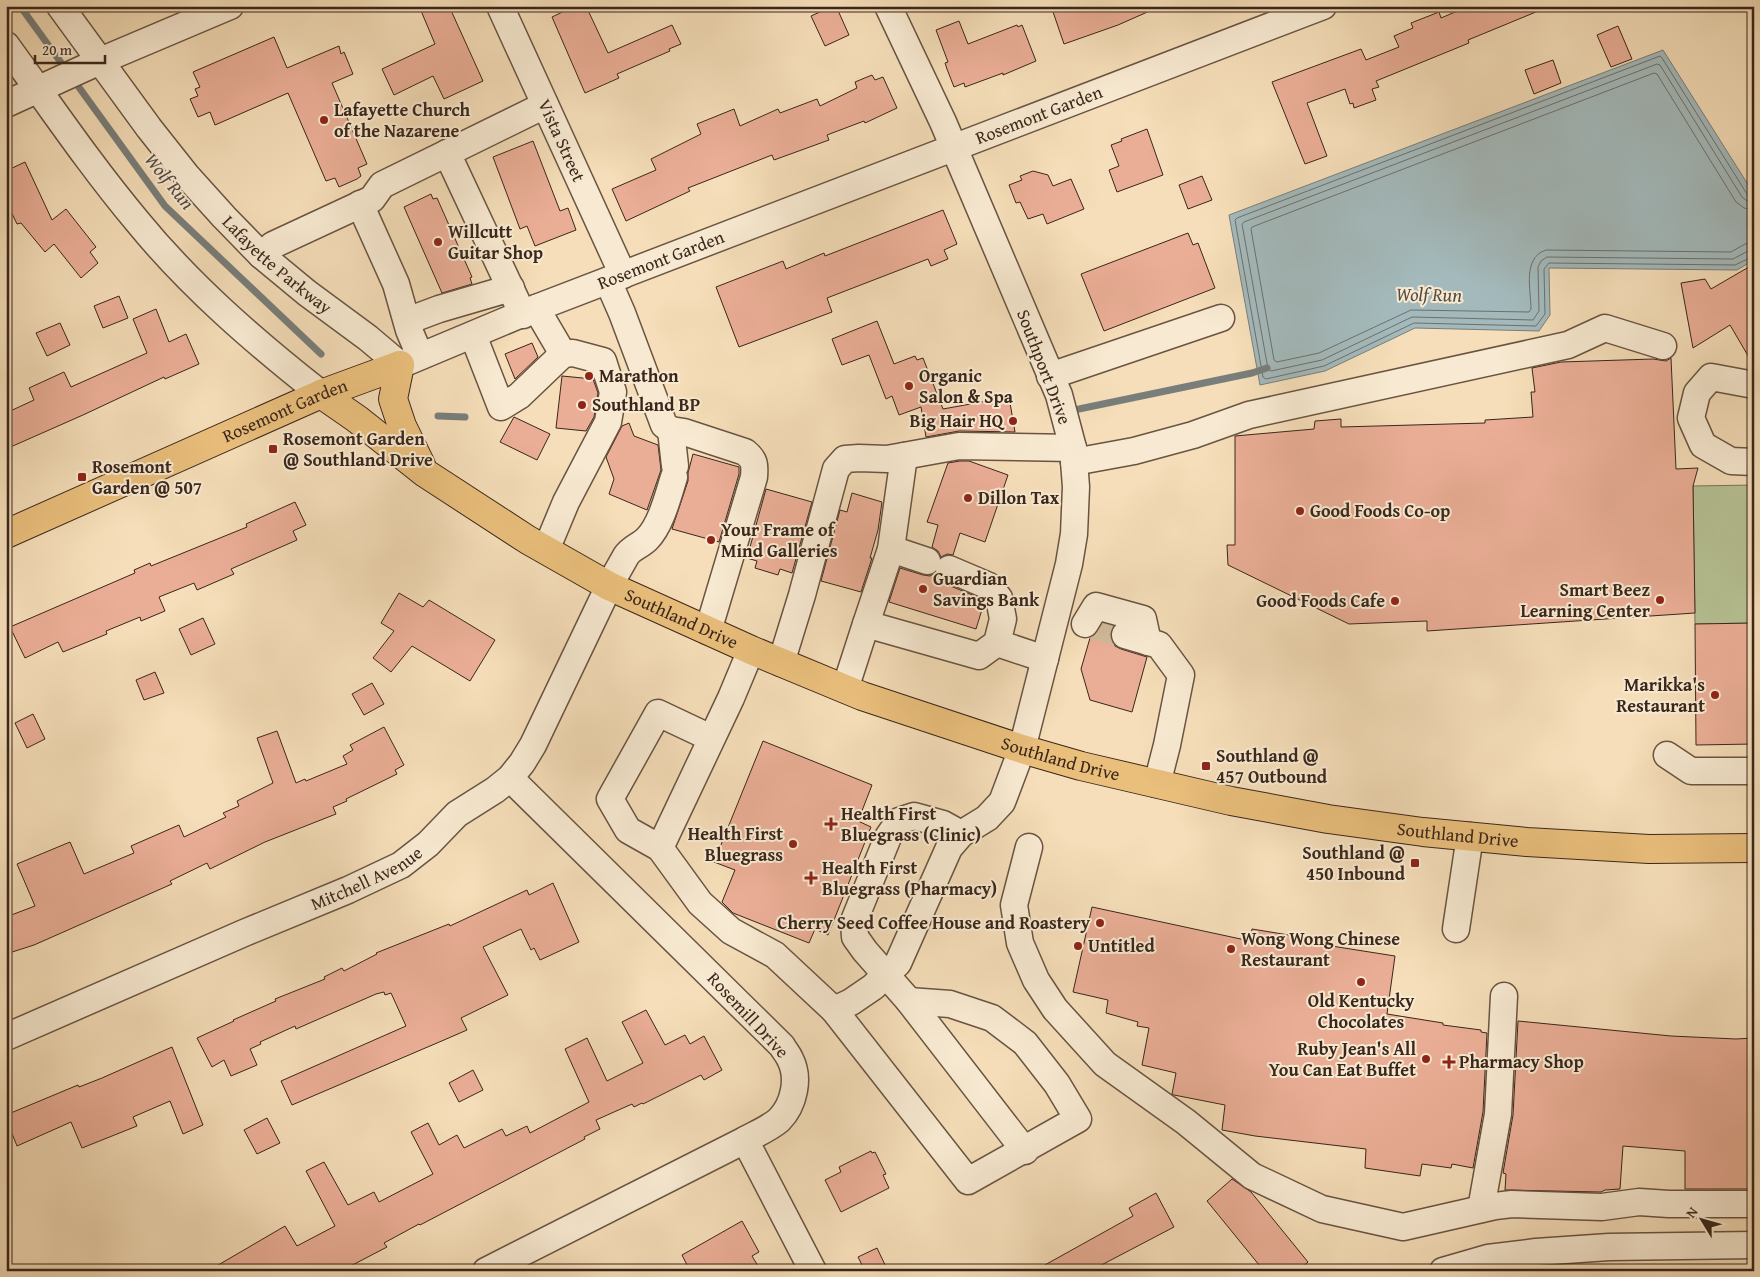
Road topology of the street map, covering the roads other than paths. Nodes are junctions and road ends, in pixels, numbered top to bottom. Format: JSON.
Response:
{"nodes":[{"id":1,"x":60,"y":6,"type":"edge"},
{"id":2,"x":230,"y":6,"type":"edge"},
{"id":3,"x":500,"y":6,"type":"edge"},
{"id":4,"x":888,"y":6,"type":"edge"},
{"id":5,"x":1323,"y":6,"type":"edge"},
{"id":6,"x":6,"y":45,"type":"edge"},
{"id":7,"x":94,"y":64,"type":"junction"},
{"id":8,"x":43,"y":87,"type":"junction"},
{"id":9,"x":6,"y":104,"type":"edge"},
{"id":10,"x":545,"y":105,"type":"junction"},
{"id":11,"x":954,"y":149,"type":"junction"},
{"id":12,"x":447,"y":153,"type":"junction"},
{"id":13,"x":360,"y":204,"type":"junction"},
{"id":14,"x":261,"y":255,"type":"junction"},
{"id":15,"x":615,"y":278,"type":"junction"},
{"id":16,"x":510,"y":288,"type":"junction"},
{"id":17,"x":530,"y":312,"type":"junction"},
{"id":18,"x":1221,"y":318,"type":"dead end"},
{"id":19,"x":406,"y":321,"type":"junction"},
{"id":20,"x":473,"y":336,"type":"junction"},
{"id":21,"x":1662,"y":346,"type":"dead end"},
{"id":22,"x":635,"y":350,"type":"junction"},
{"id":23,"x":563,"y":354,"type":"junction"},
{"id":24,"x":410,"y":360,"type":"junction"},
{"id":25,"x":603,"y":361,"type":"junction"},
{"id":26,"x":1050,"y":376,"type":"junction"},
{"id":27,"x":1754,"y":385,"type":"edge"},
{"id":28,"x":321,"y":394,"type":"junction"},
{"id":29,"x":671,"y":430,"type":"junction"},
{"id":30,"x":1073,"y":455,"type":"junction"},
{"id":31,"x":904,"y":456,"type":"junction"},
{"id":32,"x":1754,"y":462,"type":"edge"},
{"id":33,"x":425,"y":473,"type":"junction"},
{"id":34,"x":6,"y":534,"type":"edge"},
{"id":35,"x":891,"y":549,"type":"junction"},
{"id":36,"x":546,"y":550,"type":"junction"},
{"id":37,"x":609,"y":586,"type":"junction"},
{"id":38,"x":1056,"y":616,"type":"junction"},
{"id":39,"x":866,"y":624,"type":"junction"},
{"id":40,"x":708,"y":631,"type":"junction"},
{"id":41,"x":997,"y":642,"type":"junction"},
{"id":42,"x":751,"y":650,"type":"junction"},
{"id":43,"x":1045,"y":659,"type":"junction"},
{"id":44,"x":781,"y":662,"type":"junction"},
{"id":45,"x":845,"y":689,"type":"junction"},
{"id":46,"x":712,"y":738,"type":"junction"},
{"id":47,"x":1022,"y":749,"type":"junction"},
{"id":48,"x":1667,"y":755,"type":"dead end"},
{"id":49,"x":1754,"y":770,"type":"edge"},
{"id":50,"x":510,"y":778,"type":"junction"},
{"id":51,"x":1157,"y":784,"type":"junction"},
{"id":52,"x":961,"y":834,"type":"junction"},
{"id":53,"x":1470,"y":836,"type":"junction"},
{"id":54,"x":1029,"y":847,"type":"dead end"},
{"id":55,"x":660,"y":848,"type":"junction"},
{"id":56,"x":1754,"y":848,"type":"edge"},
{"id":57,"x":1456,"y":929,"type":"dead end"},
{"id":58,"x":886,"y":975,"type":"junction"},
{"id":59,"x":1504,"y":996,"type":"dead end"},
{"id":60,"x":909,"y":1002,"type":"junction"},
{"id":61,"x":834,"y":1010,"type":"junction"},
{"id":62,"x":6,"y":1037,"type":"edge"},
{"id":63,"x":745,"y":1140,"type":"junction"},
{"id":64,"x":1025,"y":1151,"type":"junction"},
{"id":65,"x":1754,"y":1204,"type":"edge"},
{"id":66,"x":1481,"y":1209,"type":"junction"},
{"id":67,"x":1754,"y":1245,"type":"edge"},
{"id":68,"x":486,"y":1271,"type":"edge"},
{"id":69,"x":814,"y":1271,"type":"edge"},
{"id":70,"x":1443,"y":1271,"type":"edge"}],
"edges":[{"from":1,"to":7,"type":"street","name":"Lafayette Parkway"},
{"from":2,"to":7,"type":"street"},
{"from":3,"to":10,"type":"street","name":"Vista Street"},
{"from":4,"to":11,"type":"street","name":"Southport Drive"},
{"from":5,"to":11,"type":"street","name":"Rosemont Garden"},
{"from":6,"to":8,"type":"street"},
{"from":7,"to":8,"type":"street"},
{"from":7,"to":14,"type":"street","name":"Lafayette Parkway"},
{"from":8,"to":9,"type":"street"},
{"from":8,"to":28,"type":"street"},
{"from":10,"to":12,"type":"street"},
{"from":10,"to":15,"type":"street","name":"Vista Street"},
{"from":11,"to":15,"type":"street","name":"Rosemont Garden"},
{"from":11,"to":26,"type":"street","name":"Southport Drive"},
{"from":12,"to":13,"type":"street"},
{"from":12,"to":16,"type":"street"},
{"from":13,"to":14,"type":"street"},
{"from":13,"to":19,"type":"street"},
{"from":14,"to":24,"type":"street","name":"Lafayette Parkway"},
{"from":15,"to":17,"type":"street","name":"Rosemont Garden"},
{"from":15,"to":22,"type":"street","name":"Vista Street"},
{"from":16,"to":17,"type":"street"},
{"from":16,"to":19,"type":"street"},
{"from":17,"to":20,"type":"street","name":"Rosemont Garden"},
{"from":17,"to":23,"type":"street"},
{"from":18,"to":26,"type":"street"},
{"from":19,"to":24,"type":"street"},
{"from":20,"to":23,"type":"street"},
{"from":20,"to":24,"type":"street","name":"Rosemont Garden"},
{"from":21,"to":30,"type":"street"},
{"from":22,"to":25,"type":"street"},
{"from":22,"to":29,"type":"street","name":"Vista Street"},
{"from":23,"to":25,"type":"street"},
{"from":24,"to":28,"type":"main road","name":"Rosemont Garden"},
{"from":24,"to":33,"type":"main road"},
{"from":25,"to":36,"type":"street"},
{"from":26,"to":30,"type":"street","name":"Southport Drive"},
{"from":27,"to":32,"type":"street"},
{"from":28,"to":33,"type":"main road","name":"Southland Drive"},
{"from":28,"to":34,"type":"main road","name":"Rosemont Garden"},
{"from":29,"to":37,"type":"street","name":"Mitchell Avenue"},
{"from":29,"to":40,"type":"street"},
{"from":30,"to":31,"type":"street"},
{"from":30,"to":38,"type":"street","name":"Southport Drive"},
{"from":31,"to":35,"type":"street"},
{"from":31,"to":44,"type":"street"},
{"from":33,"to":36,"type":"main road","name":"Southland Drive"},
{"from":35,"to":39,"type":"street"},
{"from":35,"to":41,"type":"street"},
{"from":36,"to":37,"type":"main road","name":"Southland Drive"},
{"from":37,"to":40,"type":"main road","name":"Southland Drive"},
{"from":37,"to":50,"type":"street","name":"Mitchell Avenue"},
{"from":38,"to":43,"type":"street","name":"Southport Drive"},
{"from":38,"to":51,"type":"street"},
{"from":39,"to":41,"type":"street"},
{"from":39,"to":45,"type":"street"},
{"from":40,"to":42,"type":"main road","name":"Southland Drive"},
{"from":41,"to":43,"type":"street"},
{"from":42,"to":44,"type":"main road","name":"Southland Drive"},
{"from":42,"to":46,"type":"street"},
{"from":43,"to":47,"type":"street","name":"Southport Drive"},
{"from":44,"to":45,"type":"main road","name":"Southland Drive"},
{"from":45,"to":47,"type":"main road","name":"Southland Drive"},
{"from":46,"to":55,"type":"street"},
{"from":46,"to":55,"type":"street"},
{"from":47,"to":51,"type":"main road","name":"Southland Drive"},
{"from":47,"to":52,"type":"street","name":"Southport Drive"},
{"from":48,"to":49,"type":"street"},
{"from":50,"to":62,"type":"street","name":"Mitchell Avenue"},
{"from":50,"to":63,"type":"street","name":"Rosemill Drive"},
{"from":51,"to":53,"type":"main road","name":"Southland Drive"},
{"from":52,"to":58,"type":"street"},
{"from":52,"to":58,"type":"street"},
{"from":53,"to":56,"type":"main road","name":"Southland Drive"},
{"from":53,"to":57,"type":"street"},
{"from":54,"to":66,"type":"street"},
{"from":55,"to":61,"type":"street"},
{"from":58,"to":60,"type":"street"},
{"from":58,"to":61,"type":"street"},
{"from":59,"to":66,"type":"street"},
{"from":60,"to":64,"type":"street"},
{"from":60,"to":64,"type":"street"},
{"from":61,"to":64,"type":"street"},
{"from":63,"to":68,"type":"street","name":"Rosemill Drive"},
{"from":63,"to":69,"type":"street"},
{"from":65,"to":66,"type":"street"},
{"from":67,"to":70,"type":"street"}]}
